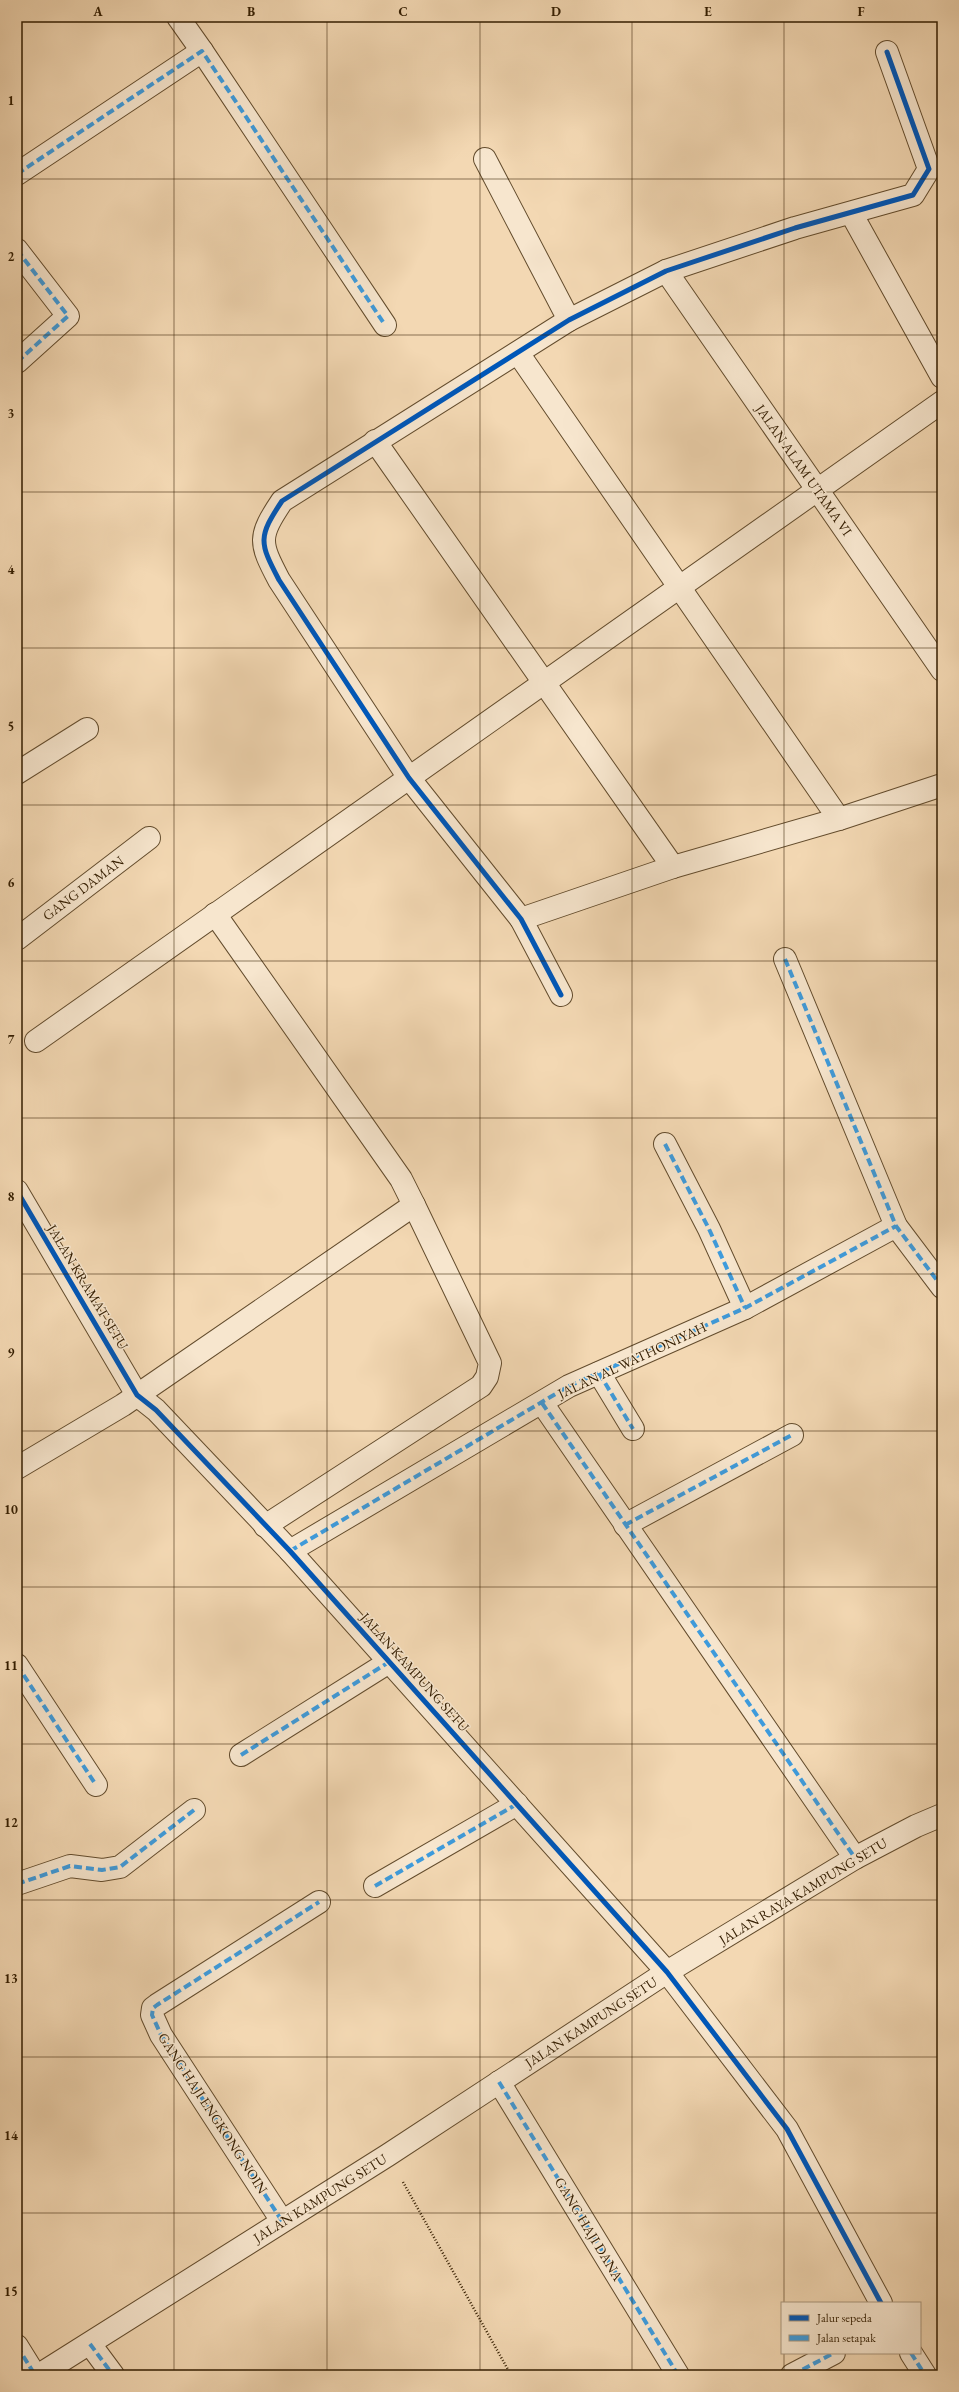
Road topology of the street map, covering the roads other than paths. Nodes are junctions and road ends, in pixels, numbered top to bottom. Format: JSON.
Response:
{"nodes":[{"id":1,"x":178,"y":17,"type":"edge"},
{"id":2,"x":202,"y":51,"type":"junction"},
{"id":3,"x":887,"y":52,"type":"dead end"},
{"id":4,"x":485,"y":160,"type":"dead end"},
{"id":5,"x":17,"y":174,"type":"edge"},
{"id":6,"x":851,"y":213,"type":"junction"},
{"id":7,"x":17,"y":250,"type":"edge"},
{"id":8,"x":666,"y":271,"type":"junction"},
{"id":9,"x":569,"y":320,"type":"junction"},
{"id":10,"x":386,"y":325,"type":"dead end"},
{"id":11,"x":518,"y":353,"type":"junction"},
{"id":12,"x":17,"y":362,"type":"edge"},
{"id":13,"x":942,"y":377,"type":"edge"},
{"id":14,"x":942,"y":402,"type":"edge"},
{"id":15,"x":376,"y":441,"type":"junction"},
{"id":16,"x":817,"y":490,"type":"junction"},
{"id":17,"x":679,"y":588,"type":"junction"},
{"id":18,"x":942,"y":670,"type":"edge"},
{"id":19,"x":544,"y":682,"type":"junction"},
{"id":20,"x":87,"y":729,"type":"dead end"},
{"id":21,"x":17,"y":773,"type":"edge"},
{"id":22,"x":409,"y":778,"type":"junction"},
{"id":23,"x":942,"y":785,"type":"edge"},
{"id":24,"x":839,"y":819,"type":"junction"},
{"id":25,"x":148,"y":838,"type":"dead end"},
{"id":26,"x":673,"y":867,"type":"junction"},
{"id":27,"x":215,"y":914,"type":"junction"},
{"id":28,"x":521,"y":918,"type":"junction"},
{"id":29,"x":17,"y":939,"type":"edge"},
{"id":30,"x":785,"y":959,"type":"dead end"},
{"id":31,"x":561,"y":995,"type":"dead end"},
{"id":32,"x":36,"y":1041,"type":"dead end"},
{"id":33,"x":666,"y":1144,"type":"dead end"},
{"id":34,"x":17,"y":1191,"type":"edge"},
{"id":35,"x":414,"y":1205,"type":"junction"},
{"id":36,"x":896,"y":1226,"type":"junction"},
{"id":37,"x":942,"y":1287,"type":"edge"},
{"id":38,"x":745,"y":1308,"type":"junction"},
{"id":39,"x":599,"y":1373,"type":"junction"},
{"id":40,"x":137,"y":1395,"type":"junction"},
{"id":41,"x":542,"y":1403,"type":"junction"},
{"id":42,"x":633,"y":1429,"type":"dead end"},
{"id":43,"x":792,"y":1435,"type":"dead end"},
{"id":44,"x":17,"y":1468,"type":"edge"},
{"id":45,"x":625,"y":1525,"type":"junction"},
{"id":46,"x":265,"y":1526,"type":"junction"},
{"id":47,"x":290,"y":1551,"type":"junction"},
{"id":48,"x":389,"y":1662,"type":"junction"},
{"id":49,"x":17,"y":1665,"type":"edge"},
{"id":50,"x":241,"y":1755,"type":"dead end"},
{"id":51,"x":96,"y":1785,"type":"dead end"},
{"id":52,"x":517,"y":1804,"type":"junction"},
{"id":53,"x":194,"y":1810,"type":"dead end"},
{"id":54,"x":942,"y":1815,"type":"edge"},
{"id":55,"x":855,"y":1858,"type":"junction"},
{"id":56,"x":17,"y":1884,"type":"edge"},
{"id":57,"x":374,"y":1886,"type":"dead end"},
{"id":58,"x":319,"y":1902,"type":"dead end"},
{"id":59,"x":667,"y":1972,"type":"junction"},
{"id":60,"x":499,"y":2082,"type":"junction"},
{"id":61,"x":282,"y":2221,"type":"junction"},
{"id":62,"x":880,"y":2302,"type":"edge"},
{"id":63,"x":90,"y":2344,"type":"junction"},
{"id":64,"x":17,"y":2346,"type":"edge"},
{"id":65,"x":832,"y":2354,"type":"edge"},
{"id":66,"x":912,"y":2354,"type":"edge"},
{"id":67,"x":35,"y":2375,"type":"edge"},
{"id":68,"x":39,"y":2375,"type":"edge"},
{"id":69,"x":113,"y":2375,"type":"edge"},
{"id":70,"x":678,"y":2375,"type":"edge"},
{"id":71,"x":792,"y":2375,"type":"edge"},
{"id":72,"x":925,"y":2375,"type":"edge"}],
"edges":[{"from":1,"to":2,"type":"street"},
{"from":2,"to":5,"type":"street"},
{"from":2,"to":10,"type":"street"},
{"from":3,"to":6,"type":"street"},
{"from":4,"to":9,"type":"street"},
{"from":6,"to":8,"type":"street"},
{"from":6,"to":13,"type":"street"},
{"from":7,"to":12,"type":"street"},
{"from":8,"to":9,"type":"street"},
{"from":8,"to":16,"type":"street","name":"JALAN ALAM UTAMA VI"},
{"from":9,"to":11,"type":"street"},
{"from":11,"to":15,"type":"street"},
{"from":11,"to":17,"type":"street"},
{"from":14,"to":16,"type":"street"},
{"from":15,"to":19,"type":"street"},
{"from":15,"to":22,"type":"street"},
{"from":16,"to":17,"type":"street"},
{"from":16,"to":18,"type":"street","name":"JALAN ALAM UTAMA VI"},
{"from":17,"to":19,"type":"street"},
{"from":17,"to":24,"type":"street"},
{"from":19,"to":22,"type":"street"},
{"from":19,"to":26,"type":"street"},
{"from":20,"to":21,"type":"street"},
{"from":22,"to":27,"type":"street"},
{"from":22,"to":28,"type":"street"},
{"from":23,"to":24,"type":"street"},
{"from":24,"to":26,"type":"street"},
{"from":25,"to":29,"type":"street","name":"GANG DAMAN"},
{"from":26,"to":28,"type":"street"},
{"from":27,"to":32,"type":"street"},
{"from":27,"to":35,"type":"street"},
{"from":28,"to":31,"type":"street"},
{"from":30,"to":36,"type":"street"},
{"from":33,"to":38,"type":"street"},
{"from":34,"to":40,"type":"street","name":"JALAN KRAMAT SETU"},
{"from":35,"to":40,"type":"street"},
{"from":35,"to":46,"type":"street"},
{"from":36,"to":37,"type":"street"},
{"from":36,"to":38,"type":"street","name":"JALAN AL WATHONIYAH"},
{"from":38,"to":39,"type":"street","name":"JALAN AL WATHONIYAH"},
{"from":39,"to":41,"type":"street","name":"JALAN AL WATHONIYAH"},
{"from":39,"to":42,"type":"street"},
{"from":40,"to":44,"type":"street"},
{"from":40,"to":46,"type":"street","name":"JALAN KAMPUNG SETU"},
{"from":41,"to":45,"type":"street"},
{"from":41,"to":47,"type":"street","name":"JALAN AL WATHONIYAH"},
{"from":43,"to":45,"type":"street"},
{"from":45,"to":55,"type":"street"},
{"from":46,"to":47,"type":"street","name":"JALAN KAMPUNG SETU"},
{"from":47,"to":48,"type":"street","name":"JALAN KAMPUNG SETU"},
{"from":48,"to":50,"type":"street"},
{"from":48,"to":52,"type":"street","name":"JALAN KAMPUNG SETU"},
{"from":49,"to":51,"type":"street"},
{"from":52,"to":57,"type":"street"},
{"from":52,"to":59,"type":"street","name":"JALAN KAMPUNG SETU"},
{"from":53,"to":56,"type":"street"},
{"from":54,"to":55,"type":"street","name":"JALAN RAYA KAMPUNG SETU"},
{"from":55,"to":59,"type":"street","name":"JALAN RAYA KAMPUNG SETU"},
{"from":58,"to":61,"type":"street","name":"GANG HAJI ENGKONG NOIN"},
{"from":59,"to":60,"type":"street","name":"JALAN KAMPUNG SETU"},
{"from":59,"to":62,"type":"street"},
{"from":60,"to":61,"type":"street","name":"JALAN KAMPUNG SETU"},
{"from":60,"to":70,"type":"street","name":"GANG HAJI DANA"},
{"from":61,"to":63,"type":"street","name":"JALAN KAMPUNG SETU"},
{"from":63,"to":68,"type":"street","name":"JALAN KAMPUNG SETU"},
{"from":63,"to":69,"type":"street"},
{"from":64,"to":67,"type":"street"},
{"from":65,"to":71,"type":"street"},
{"from":66,"to":72,"type":"street"}]}
